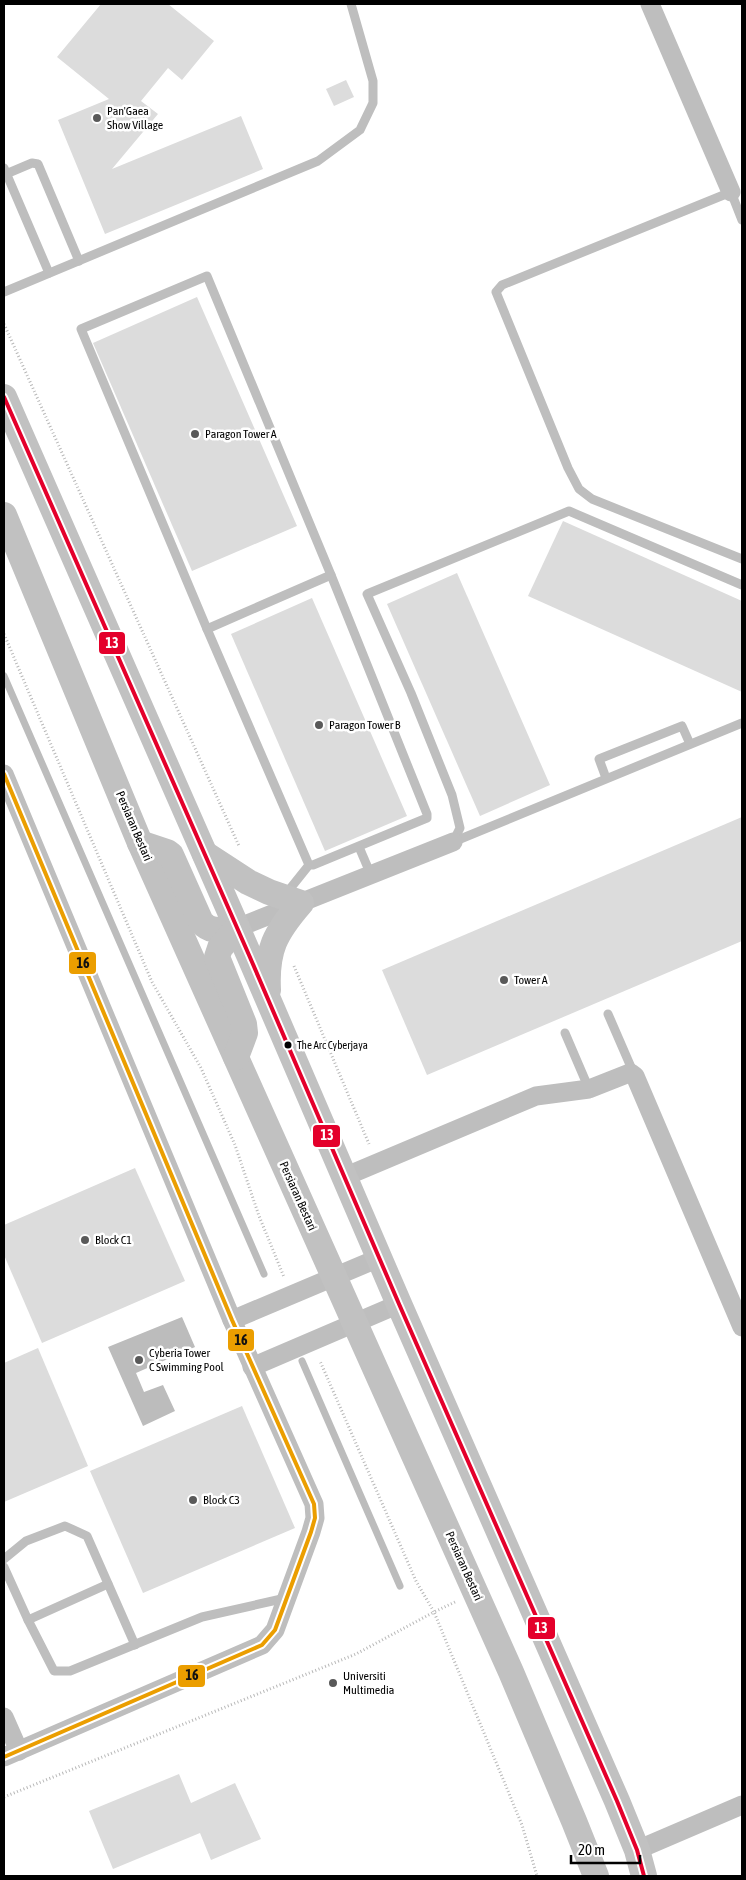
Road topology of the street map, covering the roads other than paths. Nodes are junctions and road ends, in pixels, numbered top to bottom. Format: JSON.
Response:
{"nodes":[{"id":1,"x":351,"y":4,"type":"edge"},
{"id":2,"x":650,"y":4,"type":"edge"},
{"id":3,"x":5,"y":171,"type":"edge"},
{"id":4,"x":730,"y":192,"type":"junction"},
{"id":5,"x":742,"y":220,"type":"edge"},
{"id":6,"x":80,"y":261,"type":"junction"},
{"id":7,"x":49,"y":273,"type":"junction"},
{"id":8,"x":4,"y":292,"type":"edge"},
{"id":9,"x":4,"y":397,"type":"edge"},
{"id":10,"x":4,"y":515,"type":"edge"},
{"id":11,"x":742,"y":559,"type":"edge"},
{"id":12,"x":331,"y":575,"type":"junction"},
{"id":13,"x":742,"y":585,"type":"edge"},
{"id":14,"x":207,"y":629,"type":"junction"},
{"id":15,"x":742,"y":723,"type":"edge"},
{"id":16,"x":690,"y":744,"type":"junction"},
{"id":17,"x":4,"y":774,"type":"edge"},
{"id":18,"x":606,"y":778,"type":"junction"},
{"id":19,"x":140,"y":842,"type":"junction"},
{"id":20,"x":453,"y":842,"type":"junction"},
{"id":21,"x":359,"y":847,"type":"junction"},
{"id":22,"x":204,"y":854,"type":"junction"},
{"id":23,"x":309,"y":865,"type":"junction"},
{"id":24,"x":372,"y":875,"type":"junction"},
{"id":25,"x":292,"y":900,"type":"junction"},
{"id":26,"x":237,"y":928,"type":"junction"},
{"id":27,"x":269,"y":1004,"type":"junction"},
{"id":28,"x":608,"y":1014,"type":"dead end"},
{"id":29,"x":565,"y":1033,"type":"dead end"},
{"id":30,"x":236,"y":1057,"type":"junction"},
{"id":31,"x":635,"y":1076,"type":"junction"},
{"id":32,"x":589,"y":1089,"type":"junction"},
{"id":33,"x":344,"y":1177,"type":"junction"},
{"id":34,"x":379,"y":1258,"type":"junction"},
{"id":35,"x":334,"y":1277,"type":"junction"},
{"id":36,"x":399,"y":1304,"type":"junction"},
{"id":37,"x":232,"y":1320,"type":"junction"},
{"id":38,"x":354,"y":1324,"type":"junction"},
{"id":39,"x":742,"y":1327,"type":"edge"},
{"id":40,"x":252,"y":1367,"type":"junction"},
{"id":41,"x":4,"y":1559,"type":"edge"},
{"id":42,"x":4,"y":1567,"type":"edge"},
{"id":43,"x":108,"y":1584,"type":"junction"},
{"id":44,"x":286,"y":1598,"type":"junction"},
{"id":45,"x":28,"y":1620,"type":"junction"},
{"id":46,"x":135,"y":1645,"type":"junction"},
{"id":47,"x":4,"y":1717,"type":"edge"},
{"id":48,"x":11,"y":1754,"type":"edge"},
{"id":49,"x":742,"y":1804,"type":"edge"},
{"id":50,"x":637,"y":1850,"type":"junction"},
{"id":51,"x":596,"y":1876,"type":"edge"},
{"id":52,"x":644,"y":1876,"type":"edge"}],
"edges":[{"from":1,"to":6,"type":"lane"},
{"from":2,"to":4,"type":"street"},
{"from":3,"to":6,"type":"lane"},
{"from":3,"to":7,"type":"lane"},
{"from":4,"to":5,"type":"lane"},
{"from":4,"to":11,"type":"lane"},
{"from":6,"to":7,"type":"lane"},
{"from":7,"to":8,"type":"lane"},
{"from":9,"to":22,"type":"main road"},
{"from":10,"to":19,"type":"main road","name":"Persiaran Bestari"},
{"from":12,"to":14,"type":"lane"},
{"from":12,"to":14,"type":"lane"},
{"from":12,"to":21,"type":"lane"},
{"from":13,"to":20,"type":"lane"},
{"from":14,"to":23,"type":"lane"},
{"from":15,"to":16,"type":"lane"},
{"from":16,"to":18,"type":"lane"},
{"from":16,"to":18,"type":"lane"},
{"from":17,"to":37,"type":"street"},
{"from":18,"to":20,"type":"lane"},
{"from":19,"to":26,"type":"main road"},
{"from":19,"to":30,"type":"main road","name":"Persiaran Bestari"},
{"from":20,"to":24,"type":"street"},
{"from":21,"to":23,"type":"lane"},
{"from":21,"to":24,"type":"lane"},
{"from":22,"to":25,"type":"main road"},
{"from":22,"to":26,"type":"main road"},
{"from":23,"to":25,"type":"lane"},
{"from":24,"to":25,"type":"street"},
{"from":25,"to":26,"type":"street"},
{"from":25,"to":27,"type":"main road"},
{"from":26,"to":27,"type":"main road"},
{"from":26,"to":30,"type":"main road"},
{"from":27,"to":33,"type":"main road"},
{"from":28,"to":31,"type":"lane"},
{"from":29,"to":32,"type":"lane"},
{"from":30,"to":35,"type":"main road","name":"Persiaran Bestari"},
{"from":31,"to":32,"type":"street"},
{"from":31,"to":39,"type":"street"},
{"from":32,"to":33,"type":"street"},
{"from":33,"to":34,"type":"main road"},
{"from":34,"to":35,"type":"street"},
{"from":34,"to":36,"type":"main road"},
{"from":35,"to":37,"type":"street"},
{"from":35,"to":38,"type":"main road","name":"Persiaran Bestari"},
{"from":36,"to":38,"type":"street"},
{"from":36,"to":50,"type":"main road"},
{"from":37,"to":40,"type":"street"},
{"from":38,"to":40,"type":"street"},
{"from":38,"to":51,"type":"main road","name":"Persiaran Bestari"},
{"from":40,"to":44,"type":"street"},
{"from":41,"to":43,"type":"lane"},
{"from":42,"to":45,"type":"lane"},
{"from":43,"to":45,"type":"lane"},
{"from":43,"to":46,"type":"lane"},
{"from":44,"to":46,"type":"lane"},
{"from":44,"to":48,"type":"street"},
{"from":45,"to":46,"type":"lane"},
{"from":47,"to":48,"type":"street"},
{"from":49,"to":50,"type":"street"},
{"from":50,"to":52,"type":"main road"}]}
